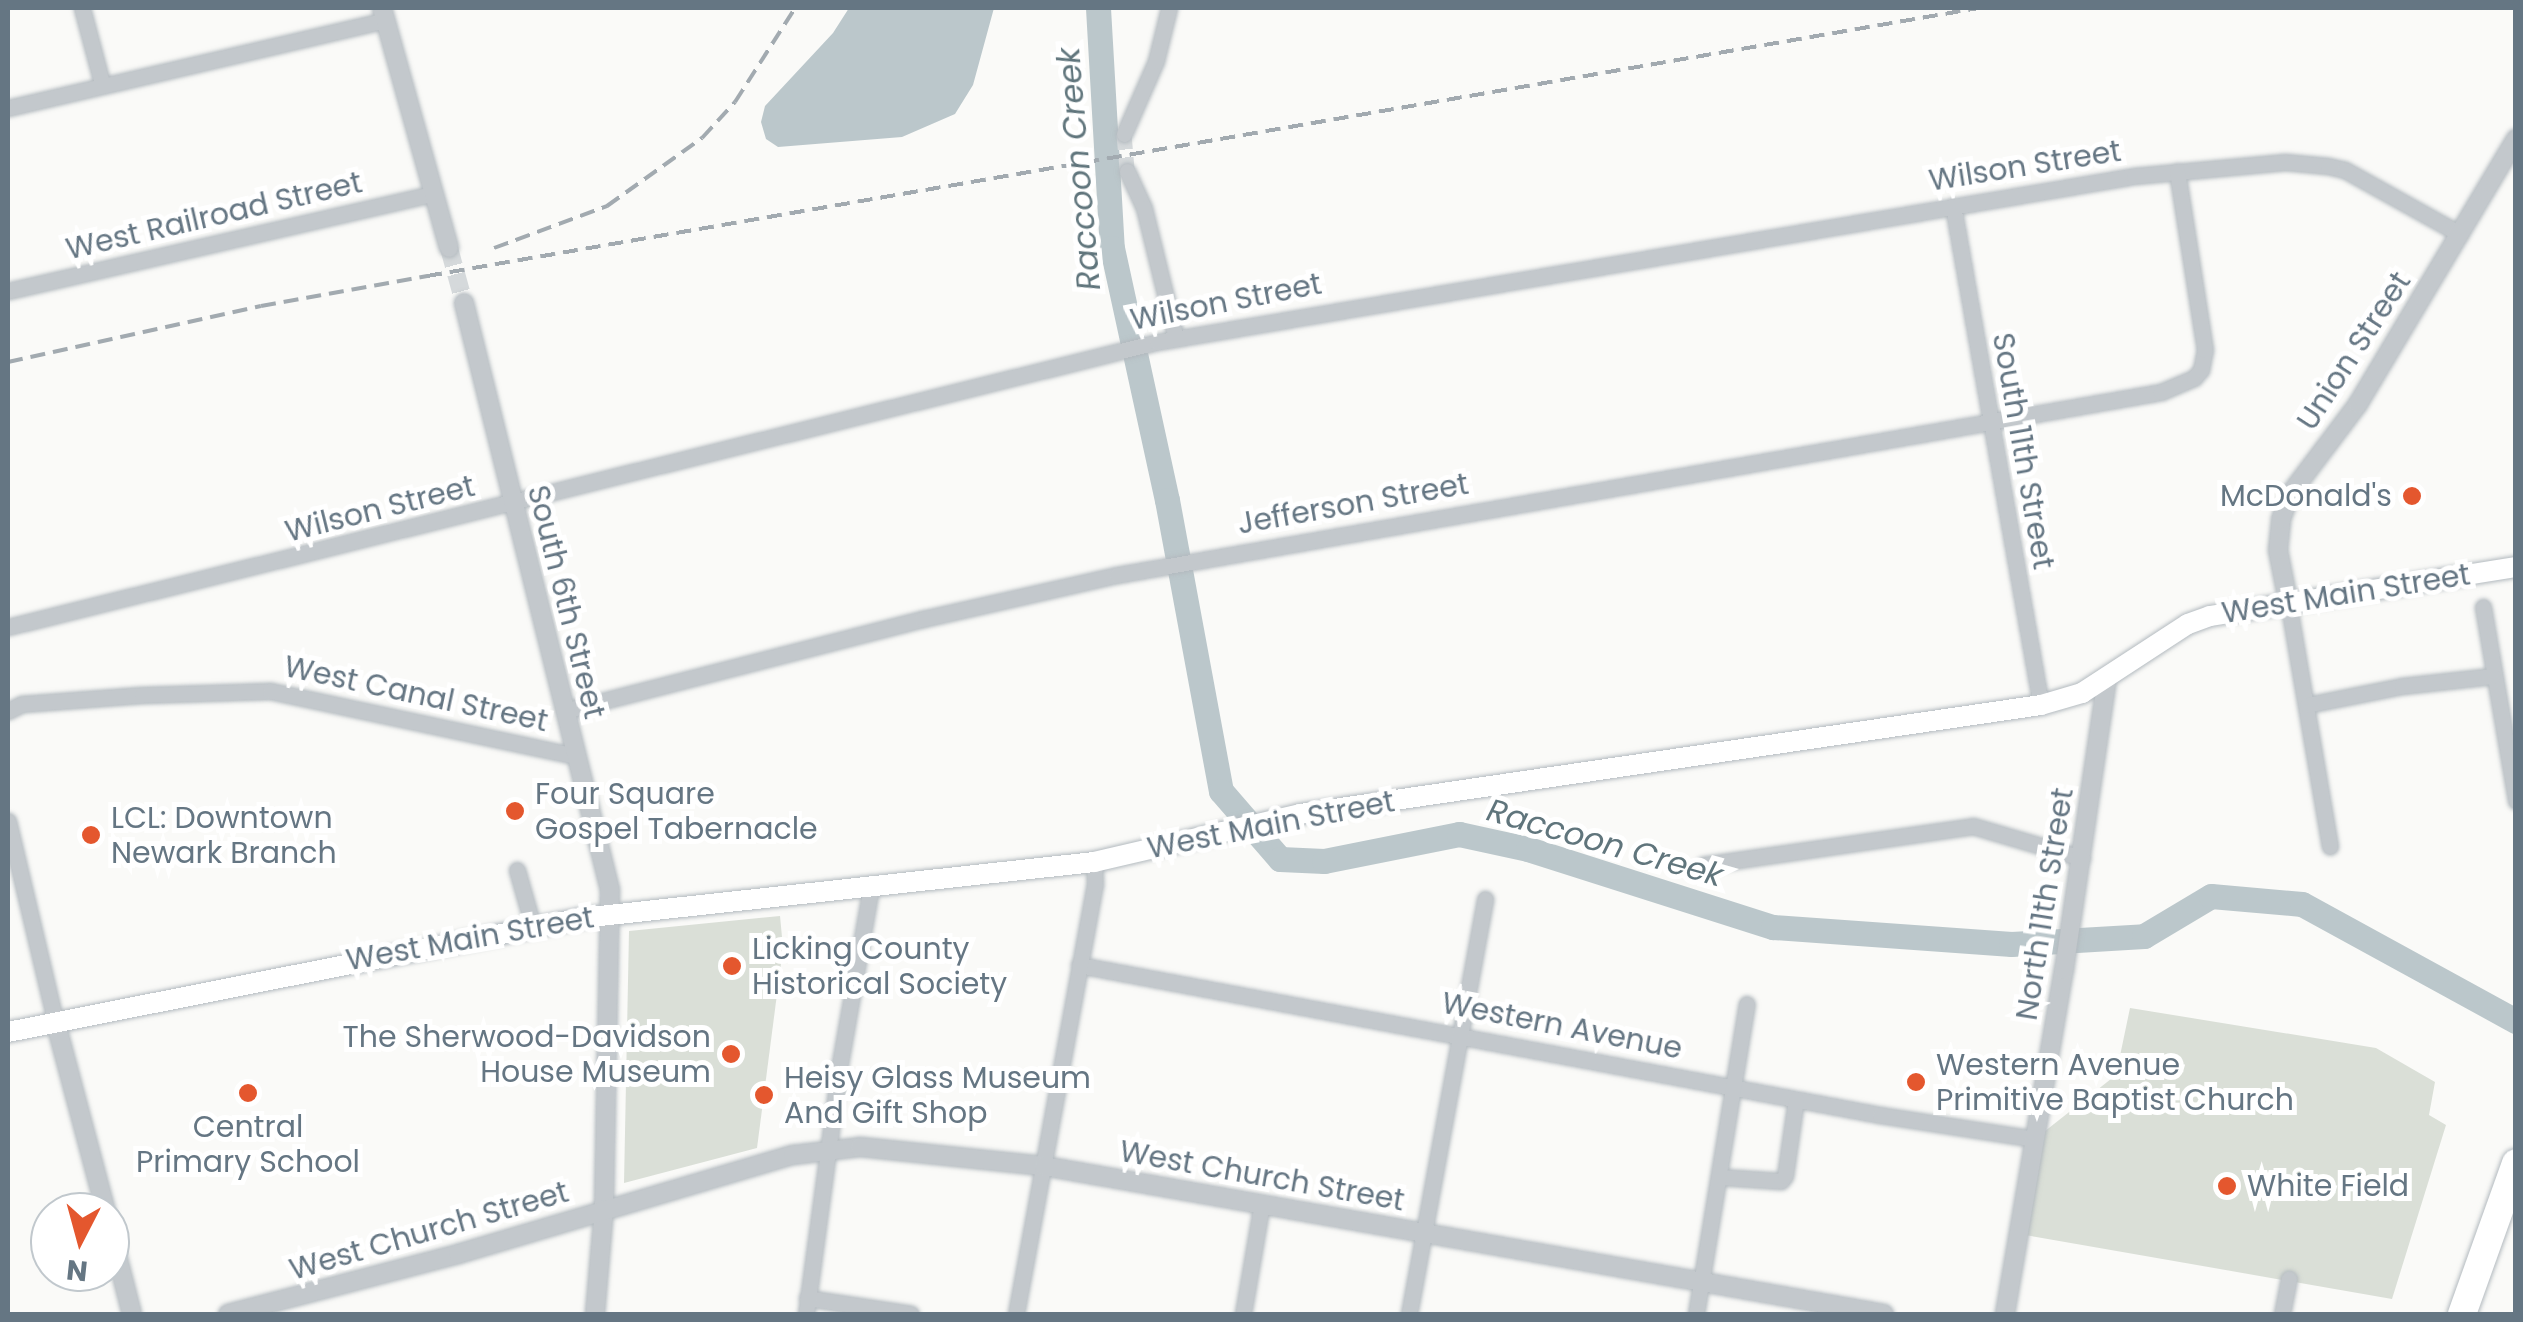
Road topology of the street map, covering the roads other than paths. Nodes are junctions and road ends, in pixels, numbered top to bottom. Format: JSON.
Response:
{"nodes":[{"id":1,"x":82,"y":8,"type":"edge"},
{"id":2,"x":1170,"y":8,"type":"edge"},
{"id":3,"x":383,"y":14,"type":"edge"},
{"id":4,"x":102,"y":83,"type":"junction"},
{"id":5,"x":8,"y":108,"type":"edge"},
{"id":6,"x":1124,"y":134,"type":"tunnel mouth"},
{"id":7,"x":2516,"y":139,"type":"edge"},
{"id":8,"x":1127,"y":171,"type":"tunnel mouth"},
{"id":9,"x":2176,"y":171,"type":"junction"},
{"id":10,"x":432,"y":194,"type":"junction"},
{"id":11,"x":1953,"y":206,"type":"junction"},
{"id":12,"x":2460,"y":234,"type":"junction"},
{"id":13,"x":448,"y":248,"type":"tunnel mouth"},
{"id":14,"x":8,"y":292,"type":"edge"},
{"id":15,"x":464,"y":303,"type":"tunnel mouth"},
{"id":16,"x":1176,"y":338,"type":"junction"},
{"id":17,"x":1990,"y":421,"type":"junction"},
{"id":18,"x":514,"y":504,"type":"junction"},
{"id":19,"x":2516,"y":567,"type":"edge"},
{"id":20,"x":2288,"y":601,"type":"junction"},
{"id":21,"x":2483,"y":607,"type":"dead end"},
{"id":22,"x":8,"y":627,"type":"edge"},
{"id":23,"x":2492,"y":676,"type":"junction"},
{"id":24,"x":2107,"y":679,"type":"junction"},
{"id":25,"x":2307,"y":705,"type":"junction"},
{"id":26,"x":2041,"y":706,"type":"junction"},
{"id":27,"x":8,"y":711,"type":"edge"},
{"id":28,"x":564,"y":711,"type":"junction"},
{"id":29,"x":576,"y":756,"type":"junction"},
{"id":30,"x":2516,"y":801,"type":"edge"},
{"id":31,"x":8,"y":821,"type":"edge"},
{"id":32,"x":2330,"y":846,"type":"dead end"},
{"id":33,"x":2082,"y":858,"type":"junction"},
{"id":34,"x":1094,"y":862,"type":"junction"},
{"id":35,"x":1704,"y":865,"type":"dead end"},
{"id":36,"x":517,"y":870,"type":"dead end"},
{"id":37,"x":871,"y":888,"type":"junction"},
{"id":38,"x":1485,"y":899,"type":"dead end"},
{"id":39,"x":612,"y":914,"type":"junction"},
{"id":40,"x":534,"y":926,"type":"junction"},
{"id":41,"x":1079,"y":965,"type":"junction"},
{"id":42,"x":1747,"y":1004,"type":"dead end"},
{"id":43,"x":56,"y":1020,"type":"junction"},
{"id":44,"x":8,"y":1032,"type":"edge"},
{"id":45,"x":1462,"y":1034,"type":"junction"},
{"id":46,"x":1735,"y":1089,"type":"junction"},
{"id":47,"x":1796,"y":1100,"type":"junction"},
{"id":48,"x":2035,"y":1138,"type":"junction"},
{"id":49,"x":828,"y":1147,"type":"junction"},
{"id":50,"x":2516,"y":1163,"type":"edge"},
{"id":51,"x":1044,"y":1166,"type":"junction"},
{"id":52,"x":1721,"y":1177,"type":"junction"},
{"id":53,"x":101,"y":1192,"type":"edge"},
{"id":54,"x":1262,"y":1204,"type":"junction"},
{"id":55,"x":604,"y":1209,"type":"junction"},
{"id":56,"x":1424,"y":1233,"type":"junction"},
{"id":57,"x":2289,"y":1279,"type":"dead end"},
{"id":58,"x":1701,"y":1282,"type":"junction"},
{"id":59,"x":806,"y":1306,"type":"edge"},
{"id":60,"x":228,"y":1314,"type":"edge"},
{"id":61,"x":595,"y":1314,"type":"edge"},
{"id":62,"x":912,"y":1314,"type":"edge"},
{"id":63,"x":1016,"y":1314,"type":"edge"},
{"id":64,"x":1243,"y":1314,"type":"edge"},
{"id":65,"x":1409,"y":1314,"type":"edge"},
{"id":66,"x":1696,"y":1314,"type":"edge"},
{"id":67,"x":1884,"y":1314,"type":"edge"},
{"id":68,"x":2005,"y":1314,"type":"edge"},
{"id":69,"x":2282,"y":1314,"type":"edge"},
{"id":70,"x":2462,"y":1314,"type":"edge"}],
"edges":[{"from":1,"to":4,"type":"street"},
{"from":2,"to":6,"type":"street"},
{"from":3,"to":4,"type":"street"},
{"from":3,"to":10,"type":"street"},
{"from":4,"to":5,"type":"street"},
{"from":7,"to":12,"type":"street","name":"Union Street"},
{"from":8,"to":16,"type":"street"},
{"from":9,"to":11,"type":"street","name":"Wilson Street"},
{"from":9,"to":12,"type":"street","name":"Wilson Street"},
{"from":9,"to":17,"type":"street","name":"Jefferson Street"},
{"from":10,"to":13,"type":"street"},
{"from":10,"to":14,"type":"street","name":"West Railroad Street"},
{"from":11,"to":16,"type":"street","name":"Wilson Street"},
{"from":11,"to":17,"type":"street","name":"South 11th Street"},
{"from":12,"to":20,"type":"street","name":"Union Street"},
{"from":15,"to":18,"type":"street","name":"South 6th Street"},
{"from":16,"to":18,"type":"street","name":"Wilson Street"},
{"from":17,"to":26,"type":"street","name":"South 11th Street"},
{"from":17,"to":28,"type":"street","name":"Jefferson Street"},
{"from":18,"to":22,"type":"street","name":"Wilson Street"},
{"from":18,"to":28,"type":"street","name":"South 6th Street"},
{"from":19,"to":20,"type":"main road","name":"West Main Street"},
{"from":20,"to":24,"type":"main road","name":"West Main Street"},
{"from":20,"to":25,"type":"street"},
{"from":21,"to":23,"type":"street"},
{"from":23,"to":25,"type":"street"},
{"from":23,"to":30,"type":"street"},
{"from":24,"to":26,"type":"main road","name":"West Main Street"},
{"from":24,"to":33,"type":"street","name":"North 11th Street"},
{"from":25,"to":32,"type":"street"},
{"from":26,"to":34,"type":"main road","name":"West Main Street"},
{"from":27,"to":29,"type":"street","name":"West Canal Street"},
{"from":28,"to":29,"type":"street","name":"South 6th Street"},
{"from":29,"to":39,"type":"street","name":"South 6th Street"},
{"from":31,"to":43,"type":"street"},
{"from":33,"to":35,"type":"street"},
{"from":33,"to":48,"type":"street","name":"North 11th Street"},
{"from":34,"to":37,"type":"main road","name":"West Main Street"},
{"from":34,"to":41,"type":"street"},
{"from":36,"to":40,"type":"street"},
{"from":37,"to":39,"type":"main road","name":"West Main Street"},
{"from":37,"to":49,"type":"street"},
{"from":38,"to":45,"type":"street"},
{"from":39,"to":40,"type":"main road","name":"West Main Street"},
{"from":39,"to":55,"type":"street","name":"South 6th Street"},
{"from":40,"to":43,"type":"main road","name":"West Main Street"},
{"from":41,"to":45,"type":"street","name":"Western Avenue"},
{"from":41,"to":51,"type":"street"},
{"from":42,"to":46,"type":"street"},
{"from":43,"to":44,"type":"main road","name":"West Main Street"},
{"from":43,"to":53,"type":"street"},
{"from":45,"to":46,"type":"street","name":"Western Avenue"},
{"from":45,"to":56,"type":"street"},
{"from":46,"to":47,"type":"street","name":"Western Avenue"},
{"from":46,"to":52,"type":"street"},
{"from":47,"to":48,"type":"street","name":"Western Avenue"},
{"from":47,"to":52,"type":"street"},
{"from":48,"to":68,"type":"street","name":"North 11th Street"},
{"from":49,"to":51,"type":"street","name":"West Church Street"},
{"from":49,"to":55,"type":"street","name":"West Church Street"},
{"from":49,"to":59,"type":"street"},
{"from":50,"to":70,"type":"highway"},
{"from":51,"to":54,"type":"street","name":"West Church Street"},
{"from":51,"to":63,"type":"street"},
{"from":52,"to":58,"type":"street"},
{"from":54,"to":56,"type":"street","name":"West Church Street"},
{"from":54,"to":64,"type":"street"},
{"from":55,"to":60,"type":"street","name":"West Church Street"},
{"from":55,"to":61,"type":"street","name":"South 6th Street"},
{"from":56,"to":58,"type":"street","name":"West Church Street"},
{"from":56,"to":65,"type":"street"},
{"from":57,"to":69,"type":"street"},
{"from":58,"to":66,"type":"street"},
{"from":58,"to":67,"type":"street","name":"West Church Street"},
{"from":59,"to":62,"type":"street"}]}
